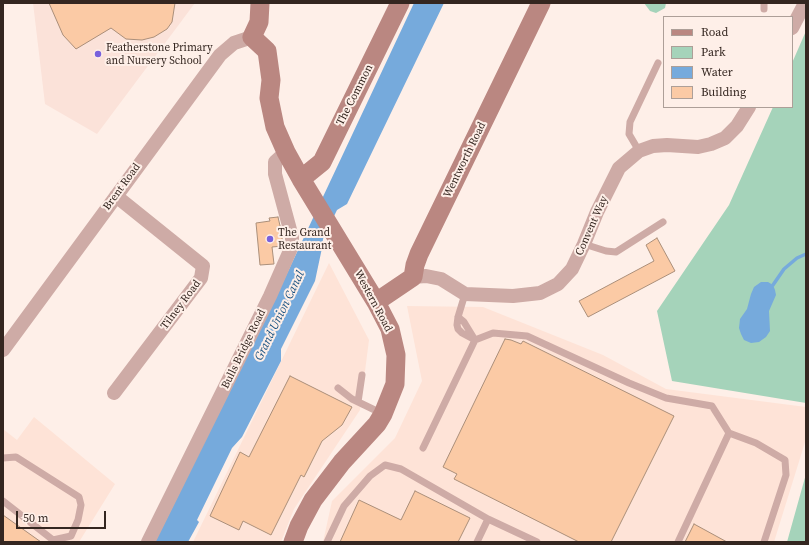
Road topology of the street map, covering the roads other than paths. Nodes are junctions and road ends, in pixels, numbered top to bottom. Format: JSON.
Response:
{"nodes":[{"id":1,"x":248,"y":3,"type":"edge"},
{"id":2,"x":260,"y":3,"type":"edge"},
{"id":3,"x":400,"y":3,"type":"edge"},
{"id":4,"x":541,"y":3,"type":"edge"},
{"id":5,"x":805,"y":3,"type":"edge"},
{"id":6,"x":793,"y":26,"type":"edge"},
{"id":7,"x":252,"y":37,"type":"junction"},
{"id":8,"x":658,"y":63,"type":"dead end"},
{"id":9,"x":748,"y":108,"type":"edge"},
{"id":10,"x":639,"y":151,"type":"junction"},
{"id":11,"x":286,"y":152,"type":"junction"},
{"id":12,"x":306,"y":187,"type":"junction"},
{"id":13,"x":116,"y":196,"type":"junction"},
{"id":14,"x":664,"y":222,"type":"dead end"},
{"id":15,"x":584,"y":244,"type":"junction"},
{"id":16,"x":413,"y":277,"type":"junction"},
{"id":17,"x":465,"y":294,"type":"junction"},
{"id":18,"x":376,"y":302,"type":"junction"},
{"id":19,"x":475,"y":340,"type":"junction"},
{"id":20,"x":3,"y":350,"type":"edge"},
{"id":21,"x":362,"y":375,"type":"dead end"},
{"id":22,"x":338,"y":388,"type":"dead end"},
{"id":23,"x":114,"y":393,"type":"dead end"},
{"id":24,"x":358,"y":402,"type":"junction"},
{"id":25,"x":383,"y":414,"type":"junction"},
{"id":26,"x":729,"y":433,"type":"junction"},
{"id":27,"x":423,"y":448,"type":"dead end"},
{"id":28,"x":3,"y":458,"type":"edge"},
{"id":29,"x":3,"y":501,"type":"edge"},
{"id":30,"x":488,"y":519,"type":"junction"},
{"id":31,"x":148,"y":542,"type":"edge"},
{"id":32,"x":293,"y":542,"type":"edge"},
{"id":33,"x":327,"y":542,"type":"edge"},
{"id":34,"x":477,"y":542,"type":"edge"},
{"id":35,"x":537,"y":542,"type":"edge"},
{"id":36,"x":678,"y":542,"type":"edge"},
{"id":37,"x":764,"y":542,"type":"edge"}],
"edges":[{"from":1,"to":7,"type":"street"},
{"from":2,"to":7,"type":"street"},
{"from":3,"to":12,"type":"street","name":"The Common"},
{"from":4,"to":16,"type":"street","name":"Wentworth Road"},
{"from":5,"to":6,"type":"street"},
{"from":7,"to":11,"type":"street","name":"Western Road"},
{"from":7,"to":13,"type":"street","name":"Brent Road"},
{"from":8,"to":10,"type":"lane"},
{"from":9,"to":10,"type":"street","name":"Convent Way"},
{"from":10,"to":15,"type":"street","name":"Convent Way"},
{"from":11,"to":12,"type":"street","name":"Western Road"},
{"from":11,"to":31,"type":"street","name":"Bulls Bridge Road"},
{"from":12,"to":18,"type":"street","name":"Western Road"},
{"from":13,"to":20,"type":"street","name":"Brent Road"},
{"from":13,"to":23,"type":"street","name":"Tilney Road"},
{"from":14,"to":15,"type":"lane"},
{"from":15,"to":17,"type":"street","name":"Convent Way"},
{"from":16,"to":17,"type":"street","name":"Convent Way"},
{"from":16,"to":18,"type":"street"},
{"from":17,"to":19,"type":"lane"},
{"from":18,"to":25,"type":"street","name":"Western Road"},
{"from":19,"to":26,"type":"lane"},
{"from":19,"to":27,"type":"lane"},
{"from":21,"to":24,"type":"lane"},
{"from":22,"to":24,"type":"lane"},
{"from":24,"to":25,"type":"lane"},
{"from":25,"to":32,"type":"street","name":"Western Road"},
{"from":26,"to":36,"type":"lane"},
{"from":26,"to":37,"type":"lane"},
{"from":28,"to":29,"type":"lane"},
{"from":30,"to":33,"type":"lane"},
{"from":30,"to":34,"type":"lane"},
{"from":30,"to":35,"type":"lane"}]}
